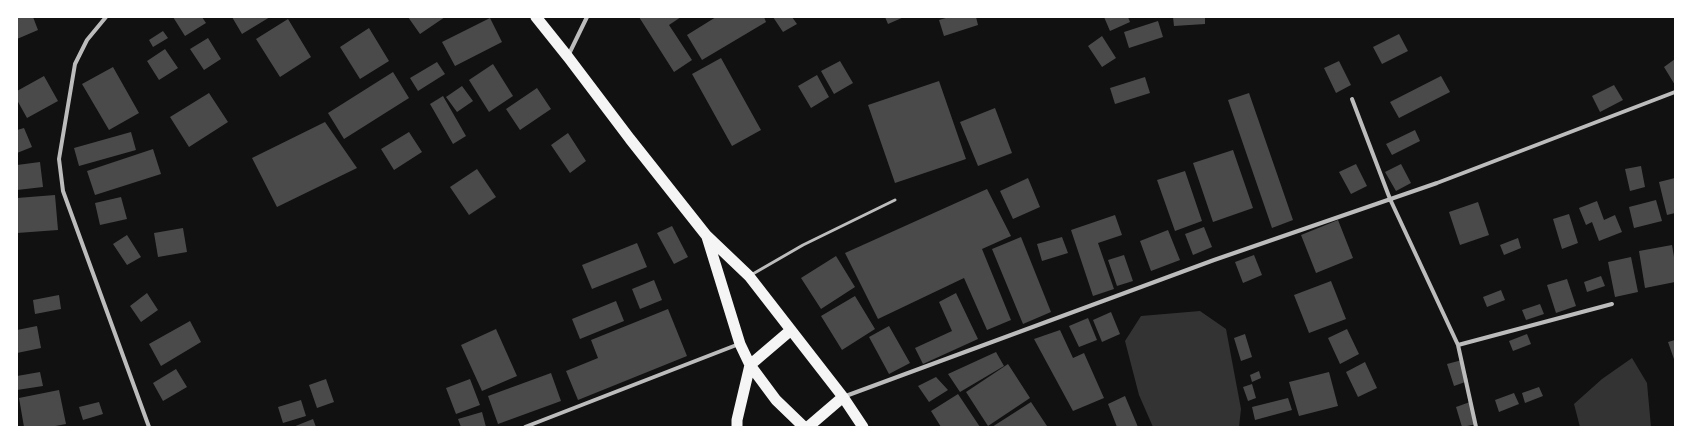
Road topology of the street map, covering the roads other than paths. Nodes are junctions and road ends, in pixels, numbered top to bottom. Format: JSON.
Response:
{"nodes":[{"id":1,"x":106,"y":17,"type":"edge"},
{"id":2,"x":536,"y":17,"type":"edge"},
{"id":3,"x":587,"y":17,"type":"edge"},
{"id":4,"x":568,"y":57,"type":"junction"},
{"id":5,"x":1675,"y":92,"type":"edge"},
{"id":6,"x":1352,"y":99,"type":"dead end"},
{"id":7,"x":895,"y":200,"type":"dead end"},
{"id":8,"x":1390,"y":200,"type":"junction"},
{"id":9,"x":706,"y":235,"type":"junction"},
{"id":10,"x":749,"y":276,"type":"junction"},
{"id":11,"x":1612,"y":304,"type":"dead end"},
{"id":12,"x":791,"y":330,"type":"junction"},
{"id":13,"x":740,"y":344,"type":"junction"},
{"id":14,"x":1458,"y":345,"type":"junction"},
{"id":15,"x":750,"y":365,"type":"junction"},
{"id":16,"x":843,"y":397,"type":"junction"},
{"id":17,"x":149,"y":427,"type":"edge"},
{"id":18,"x":525,"y":427,"type":"edge"},
{"id":19,"x":737,"y":427,"type":"edge"},
{"id":20,"x":804,"y":427,"type":"edge"},
{"id":21,"x":808,"y":427,"type":"edge"},
{"id":22,"x":863,"y":427,"type":"edge"},
{"id":23,"x":1476,"y":427,"type":"edge"}],
"edges":[{"from":1,"to":17,"type":"street"},
{"from":2,"to":4,"type":"highway"},
{"from":3,"to":4,"type":"street"},
{"from":4,"to":9,"type":"highway"},
{"from":5,"to":8,"type":"street"},
{"from":6,"to":8,"type":"street"},
{"from":7,"to":10,"type":"lane"},
{"from":8,"to":14,"type":"street"},
{"from":8,"to":16,"type":"street"},
{"from":9,"to":10,"type":"highway"},
{"from":9,"to":13,"type":"highway"},
{"from":10,"to":12,"type":"highway"},
{"from":11,"to":14,"type":"street"},
{"from":12,"to":15,"type":"highway"},
{"from":12,"to":16,"type":"highway"},
{"from":13,"to":15,"type":"highway"},
{"from":13,"to":18,"type":"street"},
{"from":14,"to":23,"type":"street"},
{"from":15,"to":19,"type":"highway"},
{"from":15,"to":20,"type":"highway"},
{"from":16,"to":21,"type":"highway"},
{"from":16,"to":22,"type":"highway"}]}
